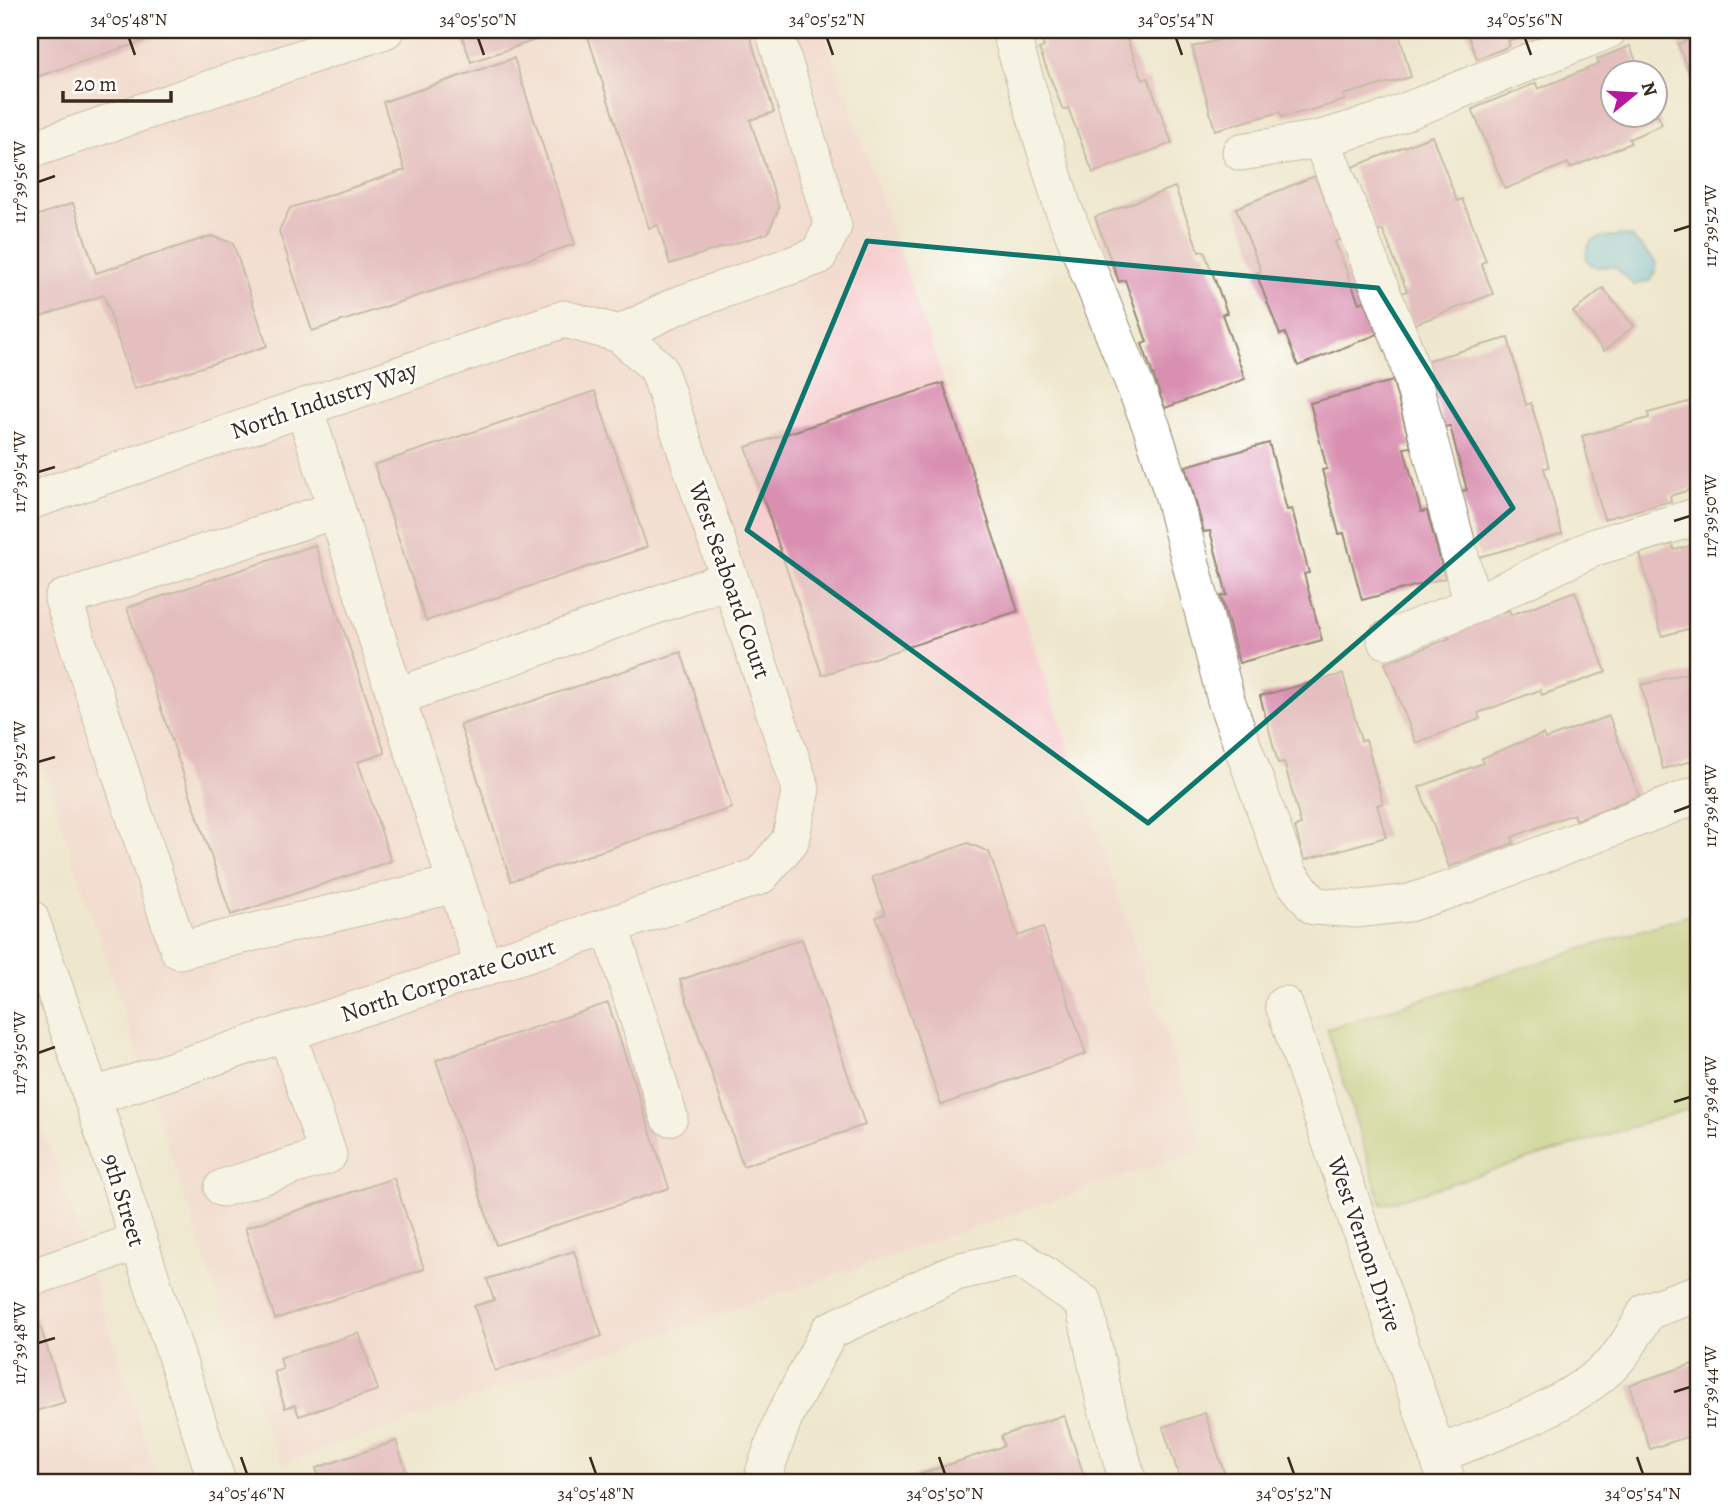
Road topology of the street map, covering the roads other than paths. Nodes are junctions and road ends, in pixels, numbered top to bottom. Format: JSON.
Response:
{"nodes":[{"id":1,"x":385,"y":30,"type":"edge"},
{"id":2,"x":774,"y":30,"type":"edge"},
{"id":3,"x":1010,"y":30,"type":"edge"},
{"id":4,"x":1608,"y":30,"type":"edge"},
{"id":5,"x":1321,"y":139,"type":"junction"},
{"id":6,"x":30,"y":150,"type":"edge"},
{"id":7,"x":1241,"y":152,"type":"dead end"},
{"id":8,"x":620,"y":334,"type":"junction"},
{"id":9,"x":304,"y":407,"type":"junction"},
{"id":10,"x":30,"y":501,"type":"edge"},
{"id":11,"x":335,"y":510,"type":"junction"},
{"id":12,"x":1699,"y":516,"type":"edge"},
{"id":13,"x":730,"y":579,"type":"junction"},
{"id":14,"x":1473,"y":606,"type":"junction"},
{"id":15,"x":1386,"y":640,"type":"dead end"},
{"id":16,"x":396,"y":697,"type":"junction"},
{"id":17,"x":1699,"y":793,"type":"edge"},
{"id":18,"x":790,"y":841,"type":"joint"},
{"id":19,"x":456,"y":884,"type":"junction"},
{"id":20,"x":30,"y":918,"type":"edge"},
{"id":21,"x":610,"y":926,"type":"junction"},
{"id":22,"x":37,"y":966,"type":"edge"},
{"id":23,"x":484,"y":968,"type":"junction"},
{"id":24,"x":1284,"y":1005,"type":"dead end"},
{"id":25,"x":287,"y":1033,"type":"junction"},
{"id":26,"x":92,"y":1097,"type":"junction"},
{"id":27,"x":669,"y":1118,"type":"dead end"},
{"id":28,"x":223,"y":1188,"type":"dead end"},
{"id":29,"x":137,"y":1242,"type":"junction"},
{"id":30,"x":30,"y":1278,"type":"edge"},
{"id":31,"x":1699,"y":1293,"type":"edge"},
{"id":32,"x":1442,"y":1468,"type":"edge"},
{"id":33,"x":765,"y":1478,"type":"edge"},
{"id":34,"x":217,"y":1482,"type":"edge"},
{"id":35,"x":1128,"y":1482,"type":"edge"}],
"edges":[{"from":1,"to":6,"type":"street"},
{"from":2,"to":8,"type":"street"},
{"from":3,"to":17,"type":"street"},
{"from":4,"to":5,"type":"street"},
{"from":5,"to":7,"type":"street"},
{"from":5,"to":14,"type":"street"},
{"from":8,"to":9,"type":"street","name":"North Industry Way"},
{"from":8,"to":13,"type":"street","name":"West Seaboard Court"},
{"from":9,"to":10,"type":"street","name":"North Industry Way"},
{"from":9,"to":11,"type":"street"},
{"from":11,"to":16,"type":"street"},
{"from":11,"to":19,"type":"street"},
{"from":12,"to":14,"type":"street"},
{"from":13,"to":16,"type":"street"},
{"from":13,"to":18,"type":"street","name":"West Seaboard Court"},
{"from":14,"to":15,"type":"street"},
{"from":16,"to":19,"type":"street"},
{"from":18,"to":21,"type":"street","name":"North Corporate Court"},
{"from":19,"to":23,"type":"street"},
{"from":20,"to":22,"type":"street","name":"9th Street"},
{"from":21,"to":23,"type":"street","name":"North Corporate Court"},
{"from":21,"to":27,"type":"street"},
{"from":22,"to":26,"type":"street","name":"9th Street"},
{"from":23,"to":25,"type":"street","name":"North Corporate Court"},
{"from":24,"to":32,"type":"street","name":"West Vernon Drive"},
{"from":25,"to":26,"type":"street","name":"North Corporate Court"},
{"from":25,"to":28,"type":"street"},
{"from":26,"to":29,"type":"street","name":"9th Street"},
{"from":29,"to":30,"type":"street"},
{"from":29,"to":34,"type":"street","name":"9th Street"},
{"from":31,"to":32,"type":"street"},
{"from":33,"to":35,"type":"street"}]}
